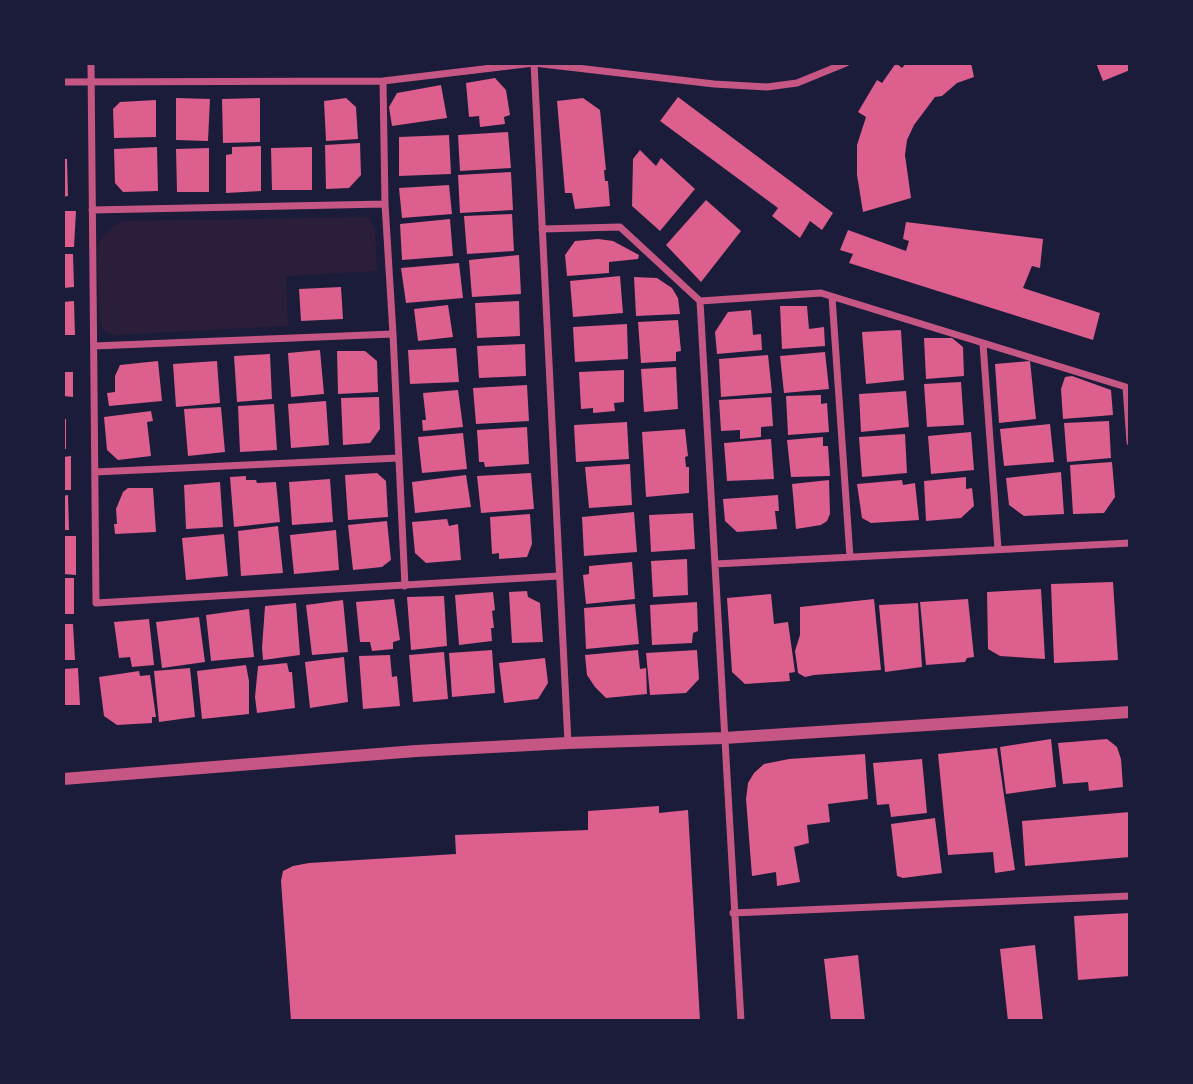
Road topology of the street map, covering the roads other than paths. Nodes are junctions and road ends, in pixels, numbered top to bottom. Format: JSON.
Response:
{"nodes":[{"id":1,"x":91,"y":63,"type":"edge"},
{"id":2,"x":534,"y":63,"type":"edge"},
{"id":3,"x":846,"y":63,"type":"edge"},
{"id":4,"x":383,"y":81,"type":"junction"},
{"id":5,"x":63,"y":82,"type":"edge"},
{"id":6,"x":91,"y":82,"type":"junction"},
{"id":7,"x":385,"y":204,"type":"junction"},
{"id":8,"x":92,"y":211,"type":"junction"},
{"id":9,"x":542,"y":229,"type":"junction"},
{"id":10,"x":832,"y":297,"type":"junction"},
{"id":11,"x":700,"y":301,"type":"junction"},
{"id":12,"x":393,"y":334,"type":"junction"},
{"id":13,"x":983,"y":344,"type":"junction"},
{"id":14,"x":94,"y":346,"type":"junction"},
{"id":15,"x":1130,"y":442,"type":"edge"},
{"id":16,"x":399,"y":458,"type":"junction"},
{"id":17,"x":95,"y":472,"type":"junction"},
{"id":18,"x":1130,"y":543,"type":"edge"},
{"id":19,"x":998,"y":548,"type":"junction"},
{"id":20,"x":850,"y":556,"type":"junction"},
{"id":21,"x":715,"y":564,"type":"junction"},
{"id":22,"x":559,"y":576,"type":"junction"},
{"id":23,"x":405,"y":586,"type":"junction"},
{"id":24,"x":1130,"y":712,"type":"edge"},
{"id":25,"x":724,"y":738,"type":"junction"},
{"id":26,"x":568,"y":743,"type":"junction"},
{"id":27,"x":63,"y":779,"type":"edge"},
{"id":28,"x":1130,"y":896,"type":"edge"},
{"id":29,"x":733,"y":913,"type":"junction"},
{"id":30,"x":741,"y":1021,"type":"edge"}],
"edges":[{"from":1,"to":6,"type":"street"},
{"from":2,"to":3,"type":"street"},
{"from":2,"to":4,"type":"street"},
{"from":2,"to":9,"type":"street"},
{"from":4,"to":6,"type":"street"},
{"from":4,"to":7,"type":"street"},
{"from":5,"to":6,"type":"street"},
{"from":6,"to":8,"type":"street"},
{"from":7,"to":8,"type":"street"},
{"from":7,"to":12,"type":"street"},
{"from":8,"to":14,"type":"street"},
{"from":9,"to":11,"type":"street"},
{"from":9,"to":22,"type":"street"},
{"from":10,"to":11,"type":"street"},
{"from":10,"to":13,"type":"street"},
{"from":10,"to":20,"type":"street"},
{"from":11,"to":21,"type":"street"},
{"from":12,"to":14,"type":"street"},
{"from":12,"to":16,"type":"street"},
{"from":13,"to":15,"type":"street"},
{"from":13,"to":19,"type":"street"},
{"from":14,"to":17,"type":"street"},
{"from":16,"to":17,"type":"street"},
{"from":16,"to":23,"type":"street"},
{"from":17,"to":23,"type":"street"},
{"from":18,"to":19,"type":"street"},
{"from":19,"to":20,"type":"street"},
{"from":20,"to":21,"type":"street"},
{"from":21,"to":25,"type":"street"},
{"from":22,"to":23,"type":"street"},
{"from":22,"to":26,"type":"street"},
{"from":24,"to":25,"type":"street"},
{"from":25,"to":26,"type":"street"},
{"from":25,"to":29,"type":"street"},
{"from":26,"to":27,"type":"street"},
{"from":28,"to":29,"type":"street"},
{"from":29,"to":30,"type":"street"}]}
